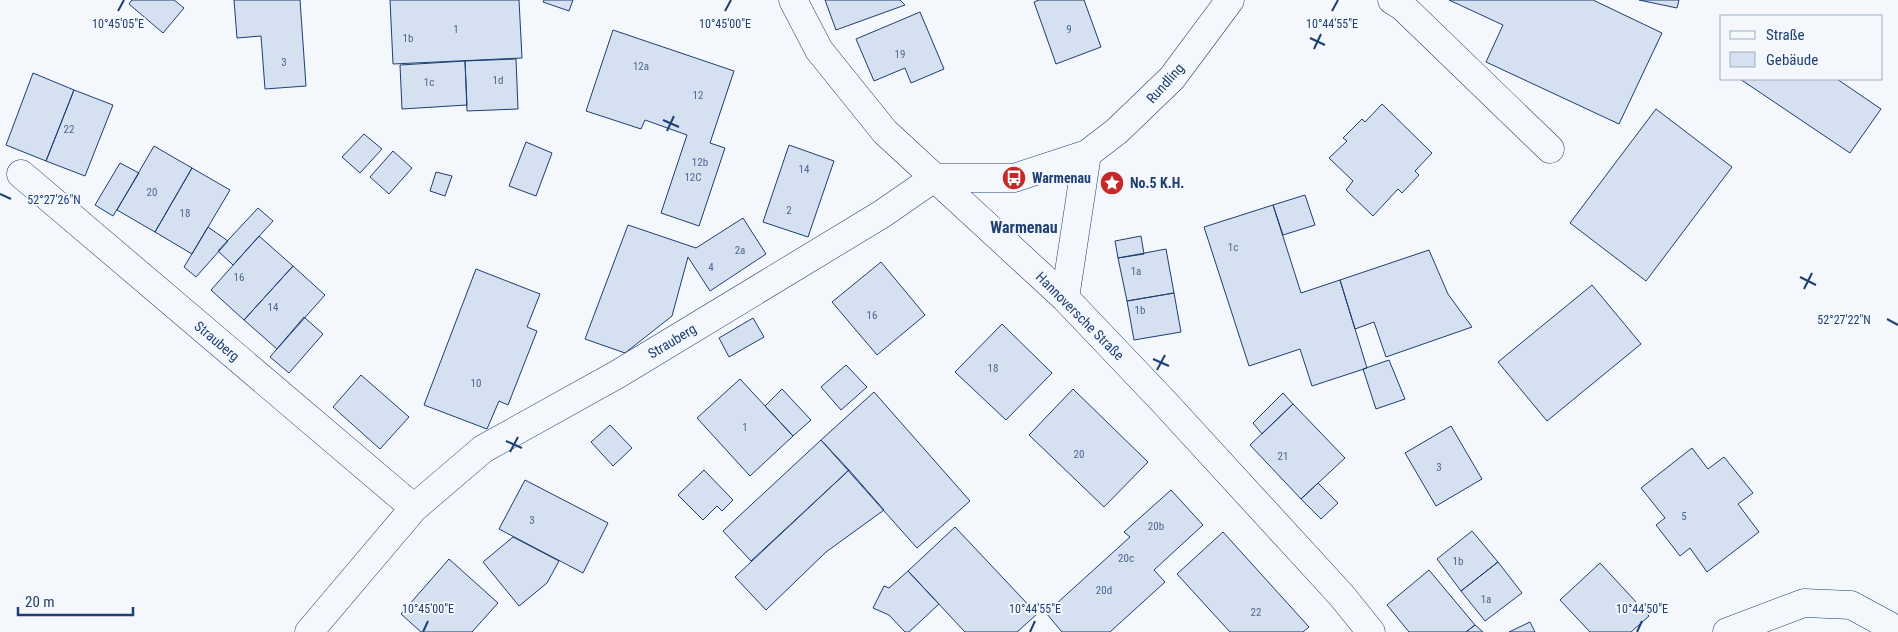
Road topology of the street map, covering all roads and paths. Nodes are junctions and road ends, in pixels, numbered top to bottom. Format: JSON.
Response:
{"nodes":[{"id":1,"x":793,"y":0,"type":"edge"},
{"id":2,"x":1230,"y":0,"type":"edge"},
{"id":3,"x":1392,"y":0,"type":"edge"},
{"id":4,"x":1550,"y":149,"type":"dead end"},
{"id":5,"x":1087,"y":154,"type":"junction"},
{"id":6,"x":21,"y":174,"type":"dead end"},
{"id":7,"x":934,"y":178,"type":"junction"},
{"id":8,"x":1065,"y":298,"type":"junction"},
{"id":9,"x":414,"y":508,"type":"junction"},
{"id":10,"x":309,"y":632,"type":"edge"},
{"id":11,"x":1371,"y":632,"type":"edge"},
{"id":12,"x":1727,"y":632,"type":"edge"},
{"id":13,"x":1896,"y":632,"type":"edge"}],
"edges":[{"from":1,"to":7,"type":"street","name":"Hannoversche Straße"},
{"from":2,"to":5,"type":"street","name":"Rundling"},
{"from":3,"to":4,"type":"street"},
{"from":5,"to":7,"type":"street","name":"Rundling"},
{"from":5,"to":8,"type":"street"},
{"from":6,"to":9,"type":"street","name":"Strauberg"},
{"from":7,"to":8,"type":"street","name":"Hannoversche Straße"},
{"from":7,"to":9,"type":"street","name":"Strauberg"},
{"from":8,"to":11,"type":"street","name":"Hannoversche Straße"},
{"from":9,"to":10,"type":"street","name":"Strauberg"},
{"from":12,"to":13,"type":"street"}]}
